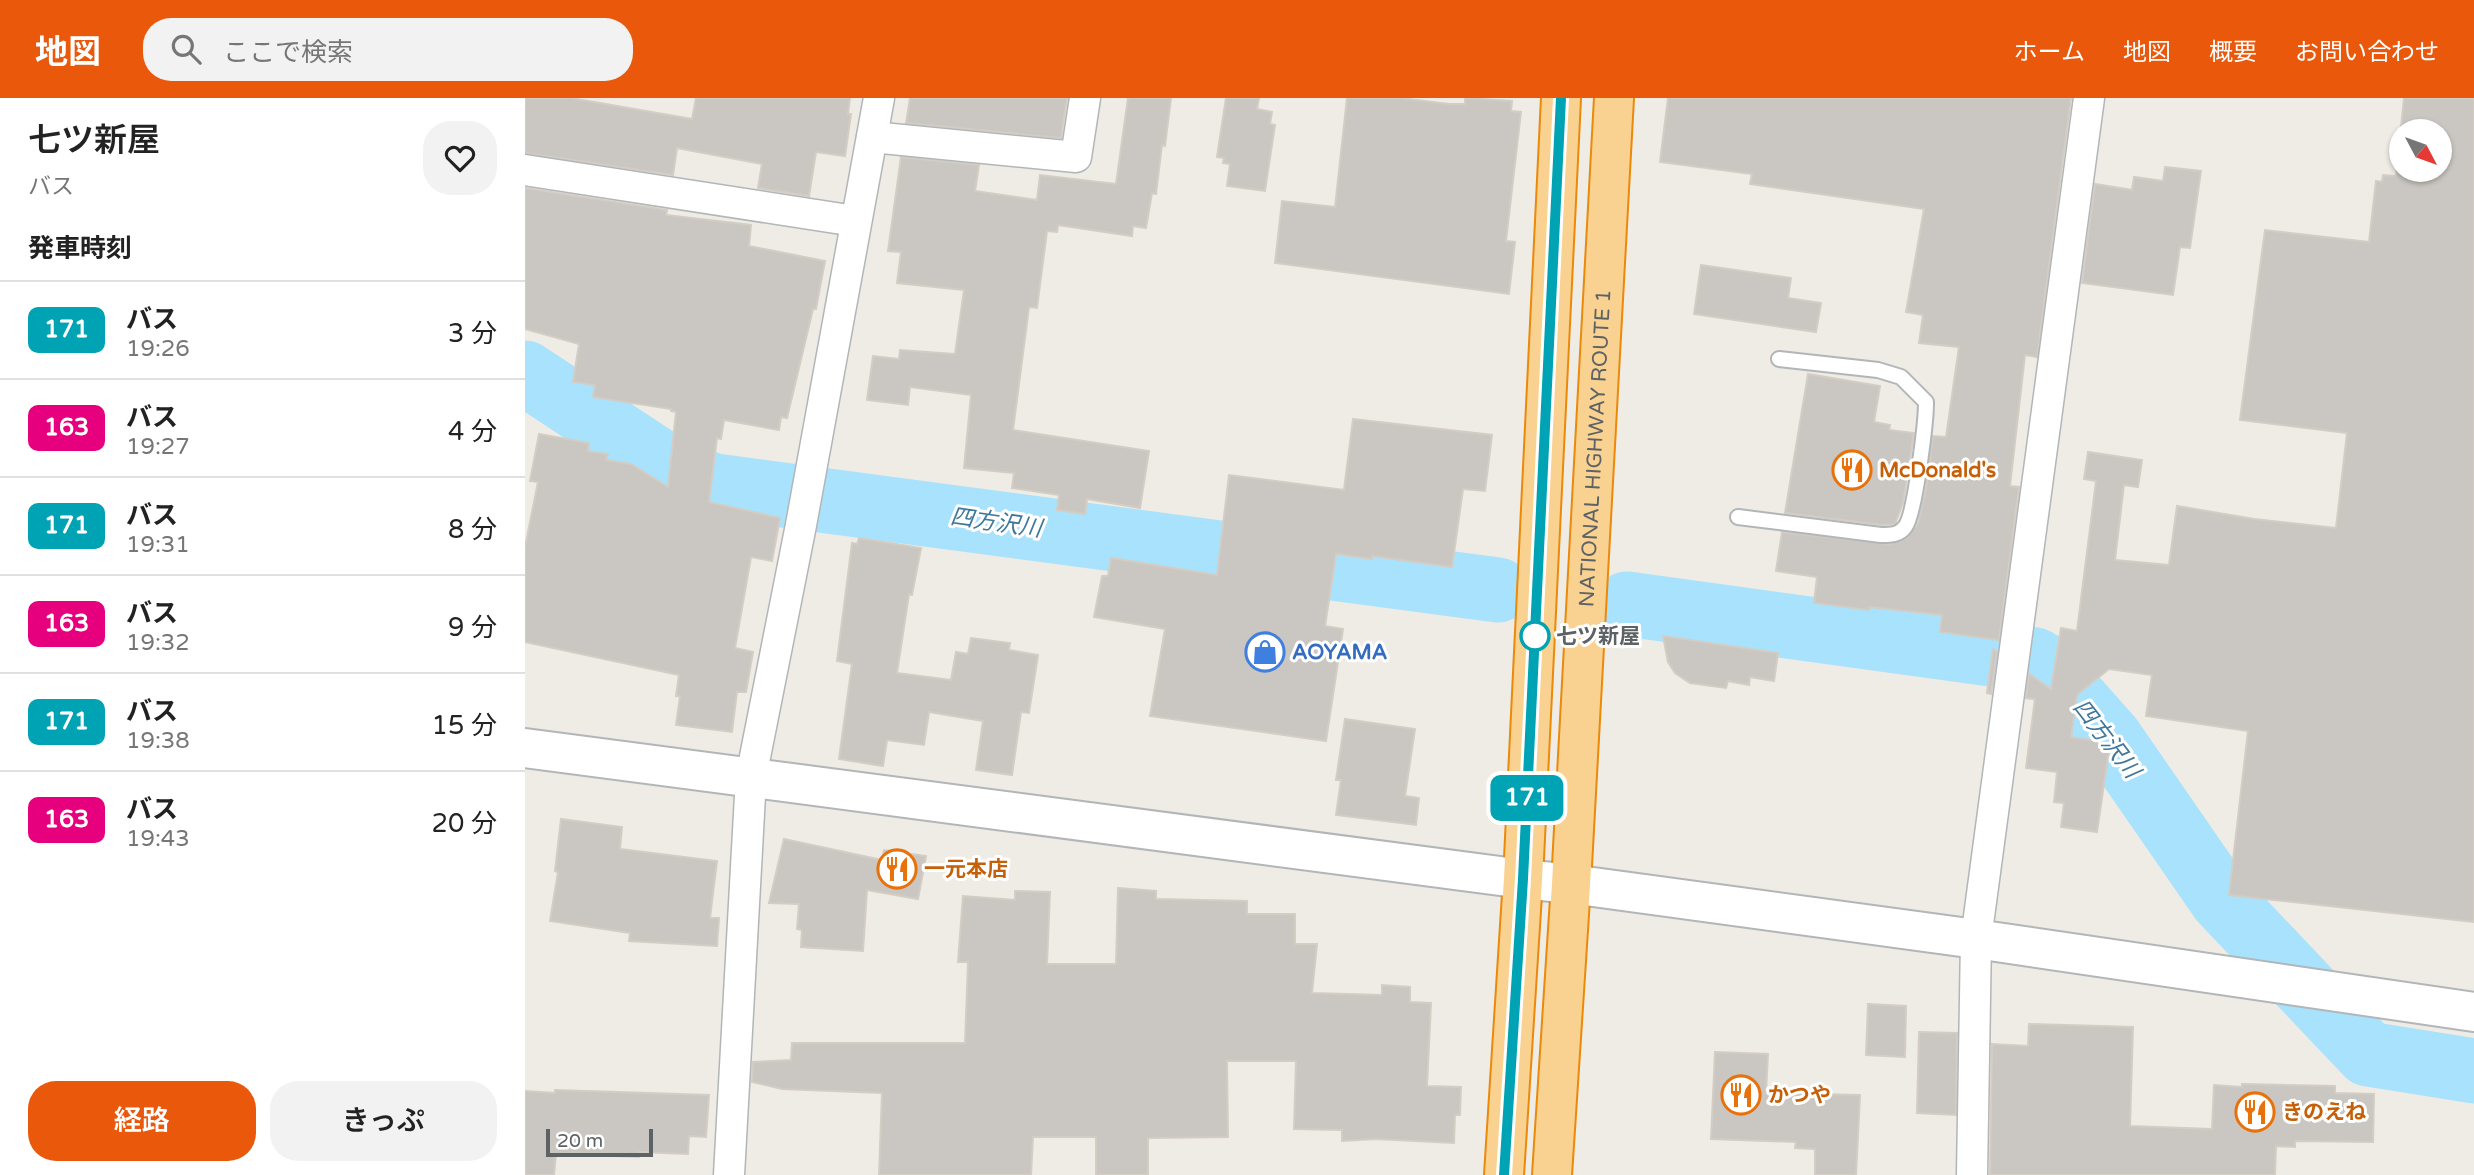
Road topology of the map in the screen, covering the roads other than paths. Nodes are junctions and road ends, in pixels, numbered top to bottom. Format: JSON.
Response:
{"nodes":[{"id":1,"x":879,"y":98,"type":"edge"},
{"id":2,"x":1085,"y":98,"type":"edge"},
{"id":3,"x":1561,"y":98,"type":"edge"},
{"id":4,"x":1614,"y":98,"type":"edge"},
{"id":5,"x":2089,"y":98,"type":"edge"},
{"id":6,"x":871,"y":137,"type":"junction"},
{"id":7,"x":525,"y":170,"type":"edge"},
{"id":8,"x":855,"y":221,"type":"junction"},
{"id":9,"x":1779,"y":359,"type":"dead end"},
{"id":10,"x":1738,"y":517,"type":"dead end"},
{"id":11,"x":525,"y":748,"type":"edge"},
{"id":12,"x":751,"y":777,"type":"junction"},
{"id":13,"x":1523,"y":879,"type":"junction"},
{"id":14,"x":1571,"y":884,"type":"junction"},
{"id":15,"x":1976,"y":939,"type":"junction"},
{"id":16,"x":2474,"y":1012,"type":"edge"},
{"id":17,"x":729,"y":1175,"type":"edge"},
{"id":18,"x":1504,"y":1175,"type":"edge"},
{"id":19,"x":1552,"y":1175,"type":"edge"},
{"id":20,"x":1972,"y":1175,"type":"edge"}],
"edges":[{"from":1,"to":6,"type":"street"},
{"from":2,"to":6,"type":"street"},
{"from":3,"to":13,"type":"highway"},
{"from":4,"to":14,"type":"highway","name":"NATIONAL HIGHWAY ROUTE 1"},
{"from":5,"to":15,"type":"street"},
{"from":6,"to":8,"type":"street"},
{"from":7,"to":8,"type":"street"},
{"from":8,"to":12,"type":"street"},
{"from":9,"to":10,"type":"lane"},
{"from":11,"to":12,"type":"street"},
{"from":12,"to":13,"type":"street"},
{"from":12,"to":17,"type":"street"},
{"from":13,"to":14,"type":"street"},
{"from":13,"to":18,"type":"highway"},
{"from":14,"to":15,"type":"street"},
{"from":14,"to":19,"type":"highway","name":"NATIONAL HIGHWAY ROUTE 1"},
{"from":15,"to":16,"type":"street"},
{"from":15,"to":20,"type":"street"}]}
